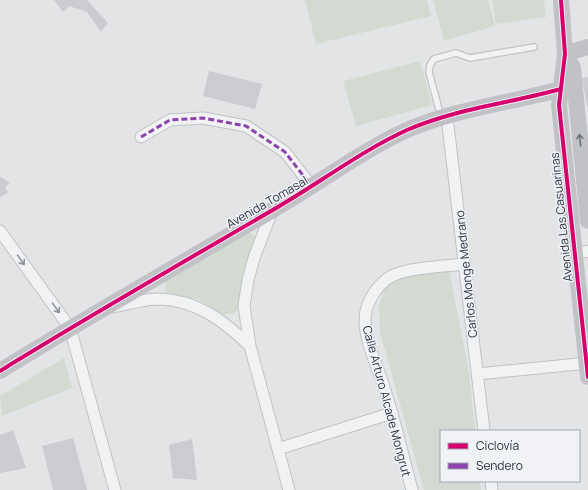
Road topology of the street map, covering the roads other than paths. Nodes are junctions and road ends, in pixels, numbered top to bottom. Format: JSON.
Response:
{"nodes":[{"id":1,"x":561,"y":0,"type":"edge"},
{"id":2,"x":534,"y":47,"type":"dead end"},
{"id":3,"x":588,"y":47,"type":"edge"},
{"id":4,"x":565,"y":54,"type":"junction"},
{"id":5,"x":560,"y":89,"type":"junction"},
{"id":6,"x":444,"y":118,"type":"junction"},
{"id":7,"x":142,"y":137,"type":"dead end"},
{"id":8,"x":312,"y":187,"type":"junction"},
{"id":9,"x":272,"y":211,"type":"junction"},
{"id":10,"x":588,"y":221,"type":"edge"},
{"id":11,"x":0,"y":231,"type":"edge"},
{"id":12,"x":581,"y":253,"type":"edge"},
{"id":13,"x":465,"y":264,"type":"junction"},
{"id":14,"x":102,"y":308,"type":"junction"},
{"id":15,"x":70,"y":328,"type":"junction"},
{"id":16,"x":250,"y":346,"type":"junction"},
{"id":17,"x":587,"y":368,"type":"edge"},
{"id":18,"x":0,"y":371,"type":"edge"},
{"id":19,"x":476,"y":374,"type":"junction"},
{"id":20,"x":392,"y":413,"type":"junction"},
{"id":21,"x":484,"y":430,"type":"edge"},
{"id":22,"x":278,"y":449,"type":"junction"},
{"id":23,"x":115,"y":490,"type":"edge"},
{"id":24,"x":289,"y":490,"type":"edge"},
{"id":25,"x":412,"y":490,"type":"edge"}],
"edges":[{"from":1,"to":4,"type":"street"},
{"from":2,"to":6,"type":"lane"},
{"from":3,"to":4,"type":"street"},
{"from":4,"to":5,"type":"street","name":"Avenida Las Casuarinas"},
{"from":10,"to":4,"type":"street","one_way":true},
{"from":5,"to":6,"type":"street","name":"Avenida Tomasal"},
{"from":5,"to":12,"type":"street","name":"Avenida Las Casuarinas"},
{"from":6,"to":8,"type":"street","name":"Avenida Tomasal"},
{"from":6,"to":13,"type":"street","name":"Carlos Monge Medrano"},
{"from":7,"to":8,"type":"street"},
{"from":8,"to":9,"type":"street","name":"Avenida Tomasal"},
{"from":9,"to":14,"type":"street","name":"Avenida Tomasal"},
{"from":9,"to":16,"type":"street"},
{"from":11,"to":15,"type":"street","one_way":true},
{"from":12,"to":17,"type":"street","name":"Avenida Las Casuarinas"},
{"from":13,"to":19,"type":"street","name":"Carlos Monge Medrano"},
{"from":13,"to":20,"type":"street","name":"Calle Arturo Alcade Mongrut"},
{"from":14,"to":15,"type":"street","name":"Avenida Tomasal"},
{"from":14,"to":16,"type":"street"},
{"from":15,"to":18,"type":"street","name":"Avenida Tomasal"},
{"from":15,"to":23,"type":"street"},
{"from":16,"to":22,"type":"street"},
{"from":17,"to":19,"type":"street"},
{"from":19,"to":21,"type":"street","name":"Carlos Monge Medrano"},
{"from":20,"to":22,"type":"street"},
{"from":20,"to":25,"type":"street","name":"Calle Arturo Alcade Mongrut"},
{"from":22,"to":24,"type":"street"}]}
